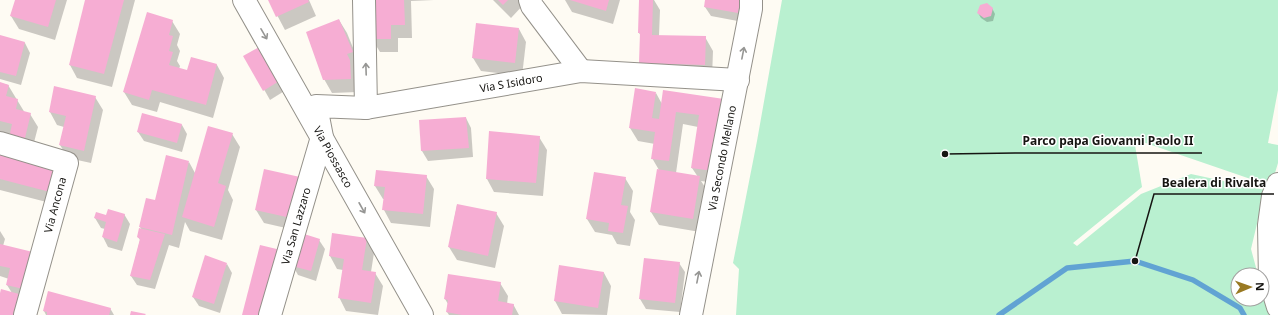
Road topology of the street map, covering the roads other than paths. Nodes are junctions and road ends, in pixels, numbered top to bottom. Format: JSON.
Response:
{"nodes":[{"id":1,"x":244,"y":0,"type":"edge"},
{"id":2,"x":364,"y":0,"type":"edge"},
{"id":3,"x":530,"y":0,"type":"edge"},
{"id":4,"x":751,"y":0,"type":"edge"},
{"id":5,"x":581,"y":71,"type":"junction"},
{"id":6,"x":738,"y":80,"type":"junction"},
{"id":7,"x":366,"y":108,"type":"junction"},
{"id":8,"x":322,"y":137,"type":"junction"},
{"id":9,"x":0,"y":143,"type":"edge"},
{"id":10,"x":1278,"y":184,"type":"edge"},
{"id":11,"x":1278,"y":307,"type":"edge"},
{"id":12,"x":25,"y":315,"type":"edge"},
{"id":13,"x":270,"y":315,"type":"edge"},
{"id":14,"x":422,"y":315,"type":"edge"},
{"id":15,"x":691,"y":315,"type":"edge"}],
"edges":[{"from":1,"to":8,"type":"street","name":"Via Piossasco","one_way":true},
{"from":7,"to":2,"type":"street","one_way":true},
{"from":3,"to":5,"type":"street"},
{"from":6,"to":4,"type":"street","name":"Via Secondo Mellano","one_way":true},
{"from":5,"to":6,"type":"street","name":"Via S Isidoro"},
{"from":5,"to":7,"type":"street","name":"Via S Isidoro"},
{"from":15,"to":6,"type":"street","name":"Via Secondo Mellano","one_way":true},
{"from":7,"to":8,"type":"street","name":"Via S Isidoro"},
{"from":8,"to":13,"type":"street","name":"Via San Lazzaro"},
{"from":8,"to":14,"type":"street","name":"Via Piossasco","one_way":true},
{"from":9,"to":12,"type":"street","name":"Via Ancona"},
{"from":10,"to":11,"type":"street"}]}
